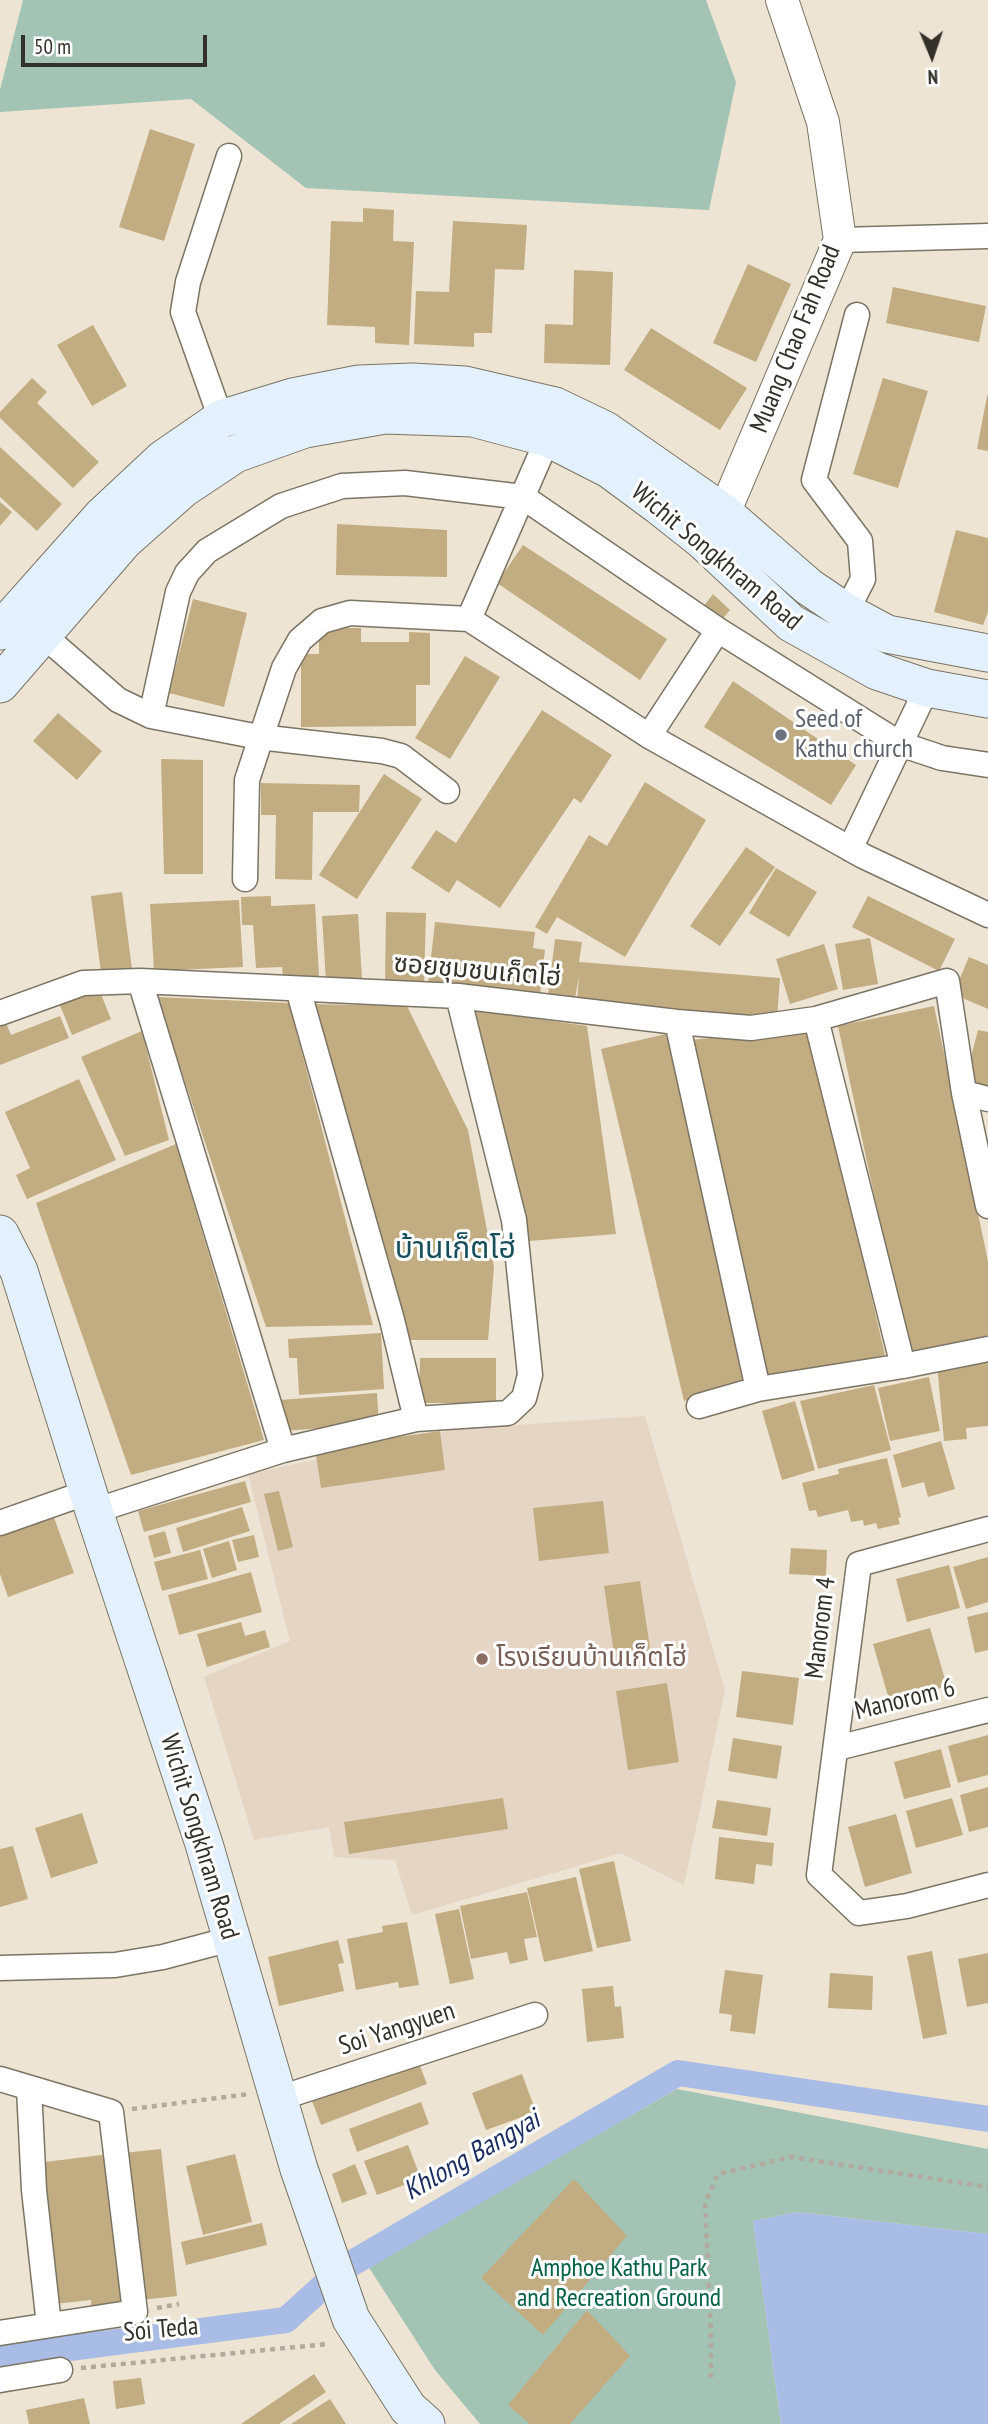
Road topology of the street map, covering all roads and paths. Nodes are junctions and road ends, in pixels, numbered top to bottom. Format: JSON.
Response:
{"nodes":[{"id":1,"x":782,"y":0,"type":"edge"},
{"id":2,"x":229,"y":156,"type":"dead end"},
{"id":3,"x":988,"y":236,"type":"edge"},
{"id":4,"x":840,"y":240,"type":"junction"},
{"id":5,"x":857,"y":315,"type":"dead end"},
{"id":6,"x":221,"y":419,"type":"junction"},
{"id":7,"x":548,"y":438,"type":"junction"},
{"id":8,"x":523,"y":497,"type":"junction"},
{"id":9,"x":713,"y":526,"type":"junction"},
{"id":10,"x":846,"y":612,"type":"junction"},
{"id":11,"x":469,"y":618,"type":"junction"},
{"id":12,"x":718,"y":630,"type":"junction"},
{"id":13,"x":0,"y":631,"type":"edge"},
{"id":14,"x":43,"y":635,"type":"junction"},
{"id":15,"x":988,"y":653,"type":"edge"},
{"id":16,"x":0,"y":684,"type":"edge"},
{"id":17,"x":927,"y":688,"type":"junction"},
{"id":18,"x":988,"y":699,"type":"edge"},
{"id":19,"x":151,"y":716,"type":"junction"},
{"id":20,"x":649,"y":736,"type":"junction"},
{"id":21,"x":259,"y":737,"type":"junction"},
{"id":22,"x":900,"y":744,"type":"junction"},
{"id":23,"x":988,"y":765,"type":"edge"},
{"id":24,"x":447,"y":791,"type":"dead end"},
{"id":25,"x":850,"y":849,"type":"junction"},
{"id":26,"x":245,"y":879,"type":"dead end"},
{"id":27,"x":988,"y":915,"type":"edge"},
{"id":28,"x":140,"y":981,"type":"junction"},
{"id":29,"x":298,"y":989,"type":"junction"},
{"id":30,"x":458,"y":996,"type":"junction"},
{"id":31,"x":0,"y":1013,"type":"edge"},
{"id":32,"x":816,"y":1019,"type":"junction"},
{"id":33,"x":677,"y":1023,"type":"junction"},
{"id":34,"x":964,"y":1093,"type":"junction"},
{"id":35,"x":988,"y":1099,"type":"edge"},
{"id":36,"x":988,"y":1206,"type":"edge"},
{"id":37,"x":0,"y":1234,"type":"edge"},
{"id":38,"x":988,"y":1349,"type":"edge"},
{"id":39,"x":902,"y":1366,"type":"junction"},
{"id":40,"x":758,"y":1389,"type":"junction"},
{"id":41,"x":699,"y":1406,"type":"dead end"},
{"id":42,"x":416,"y":1419,"type":"junction"},
{"id":43,"x":283,"y":1450,"type":"junction"},
{"id":44,"x":91,"y":1501,"type":"junction"},
{"id":45,"x":0,"y":1523,"type":"edge"},
{"id":46,"x":988,"y":1529,"type":"edge"},
{"id":47,"x":988,"y":1710,"type":"edge"},
{"id":48,"x":837,"y":1748,"type":"junction"},
{"id":49,"x":988,"y":1885,"type":"edge"},
{"id":50,"x":231,"y":1939,"type":"junction"},
{"id":51,"x":0,"y":1968,"type":"edge"},
{"id":52,"x":535,"y":2015,"type":"dead end"},
{"id":53,"x":0,"y":2080,"type":"edge"},
{"id":54,"x":29,"y":2088,"type":"junction"},
{"id":55,"x":275,"y":2093,"type":"junction"},
{"id":56,"x":111,"y":2112,"type":"junction"},
{"id":57,"x":988,"y":2187,"type":"edge"},
{"id":58,"x":50,"y":2325,"type":"junction"},
{"id":59,"x":339,"y":2332,"type":"junction"},
{"id":60,"x":0,"y":2333,"type":"edge"},
{"id":61,"x":60,"y":2370,"type":"joint"},
{"id":62,"x":711,"y":2378,"type":"dead end"},
{"id":63,"x":0,"y":2380,"type":"edge"},
{"id":64,"x":426,"y":2424,"type":"edge"}],
"edges":[{"from":1,"to":4,"type":"street","name":"Muang Chao Fah Road"},
{"from":2,"to":6,"type":"street"},
{"from":3,"to":4,"type":"street"},
{"from":4,"to":9,"type":"street","name":"Muang Chao Fah Road"},
{"from":5,"to":10,"type":"street"},
{"from":6,"to":9,"type":"main road","name":"Wichit Songkhram Road"},
{"from":6,"to":13,"type":"main road","name":"Wichit Songkhram Road"},
{"from":7,"to":8,"type":"street"},
{"from":7,"to":9,"type":"main road","name":"Wichit Songkhram Road"},
{"from":7,"to":14,"type":"main road","name":"Wichit Songkhram Road"},
{"from":8,"to":11,"type":"street"},
{"from":8,"to":12,"type":"street"},
{"from":8,"to":19,"type":"street"},
{"from":9,"to":10,"type":"main road","name":"Wichit Songkhram Road"},
{"from":9,"to":17,"type":"main road","name":"Wichit Songkhram Road"},
{"from":10,"to":15,"type":"main road","name":"Wichit Songkhram Road"},
{"from":11,"to":20,"type":"street"},
{"from":11,"to":21,"type":"street"},
{"from":12,"to":20,"type":"street"},
{"from":12,"to":22,"type":"street"},
{"from":14,"to":16,"type":"main road","name":"Wichit Songkhram Road"},
{"from":14,"to":19,"type":"street"},
{"from":17,"to":18,"type":"main road","name":"Wichit Songkhram Road"},
{"from":17,"to":22,"type":"street"},
{"from":19,"to":21,"type":"street"},
{"from":20,"to":25,"type":"street"},
{"from":21,"to":24,"type":"street"},
{"from":21,"to":26,"type":"street"},
{"from":22,"to":23,"type":"street"},
{"from":22,"to":25,"type":"street"},
{"from":25,"to":27,"type":"street"},
{"from":28,"to":29,"type":"street","name":"ซอยชุมชนเก็ตโฮ่"},
{"from":28,"to":31,"type":"street","name":"ซอยชุมชนเก็ตโฮ่"},
{"from":28,"to":43,"type":"street"},
{"from":29,"to":30,"type":"street","name":"ซอยชุมชนเก็ตโฮ่"},
{"from":29,"to":42,"type":"street"},
{"from":30,"to":33,"type":"street","name":"ซอยชุมชนเก็ตโฮ่"},
{"from":30,"to":42,"type":"street"},
{"from":32,"to":33,"type":"street","name":"ซอยชุมชนเก็ตโฮ่"},
{"from":32,"to":34,"type":"street","name":"ซอยชุมชนเก็ตโฮ่"},
{"from":32,"to":39,"type":"street"},
{"from":33,"to":40,"type":"street"},
{"from":34,"to":35,"type":"street"},
{"from":34,"to":36,"type":"street"},
{"from":37,"to":44,"type":"main road","name":"Wichit Songkhram Road"},
{"from":38,"to":39,"type":"street"},
{"from":39,"to":40,"type":"street"},
{"from":40,"to":41,"type":"street"},
{"from":42,"to":43,"type":"street"},
{"from":43,"to":44,"type":"street"},
{"from":44,"to":45,"type":"street"},
{"from":44,"to":50,"type":"main road","name":"Wichit Songkhram Road"},
{"from":46,"to":48,"type":"street","name":"Manorom 4"},
{"from":47,"to":48,"type":"street","name":"Manorom 6"},
{"from":48,"to":49,"type":"street"},
{"from":50,"to":51,"type":"street"},
{"from":50,"to":55,"type":"main road","name":"Wichit Songkhram Road"},
{"from":52,"to":55,"type":"street","name":"Soi Yangyuen"},
{"from":53,"to":54,"type":"street"},
{"from":54,"to":56,"type":"street"},
{"from":54,"to":58,"type":"street"},
{"from":55,"to":56,"type":"path"},
{"from":55,"to":59,"type":"main road","name":"Wichit Songkhram Road"},
{"from":56,"to":58,"type":"street"},
{"from":57,"to":62,"type":"path"},
{"from":58,"to":60,"type":"street"},
{"from":59,"to":61,"type":"path","name":"Soi Teda"},
{"from":59,"to":64,"type":"main road","name":"Wichit Songkhram Road"},
{"from":61,"to":63,"type":"street"}]}
